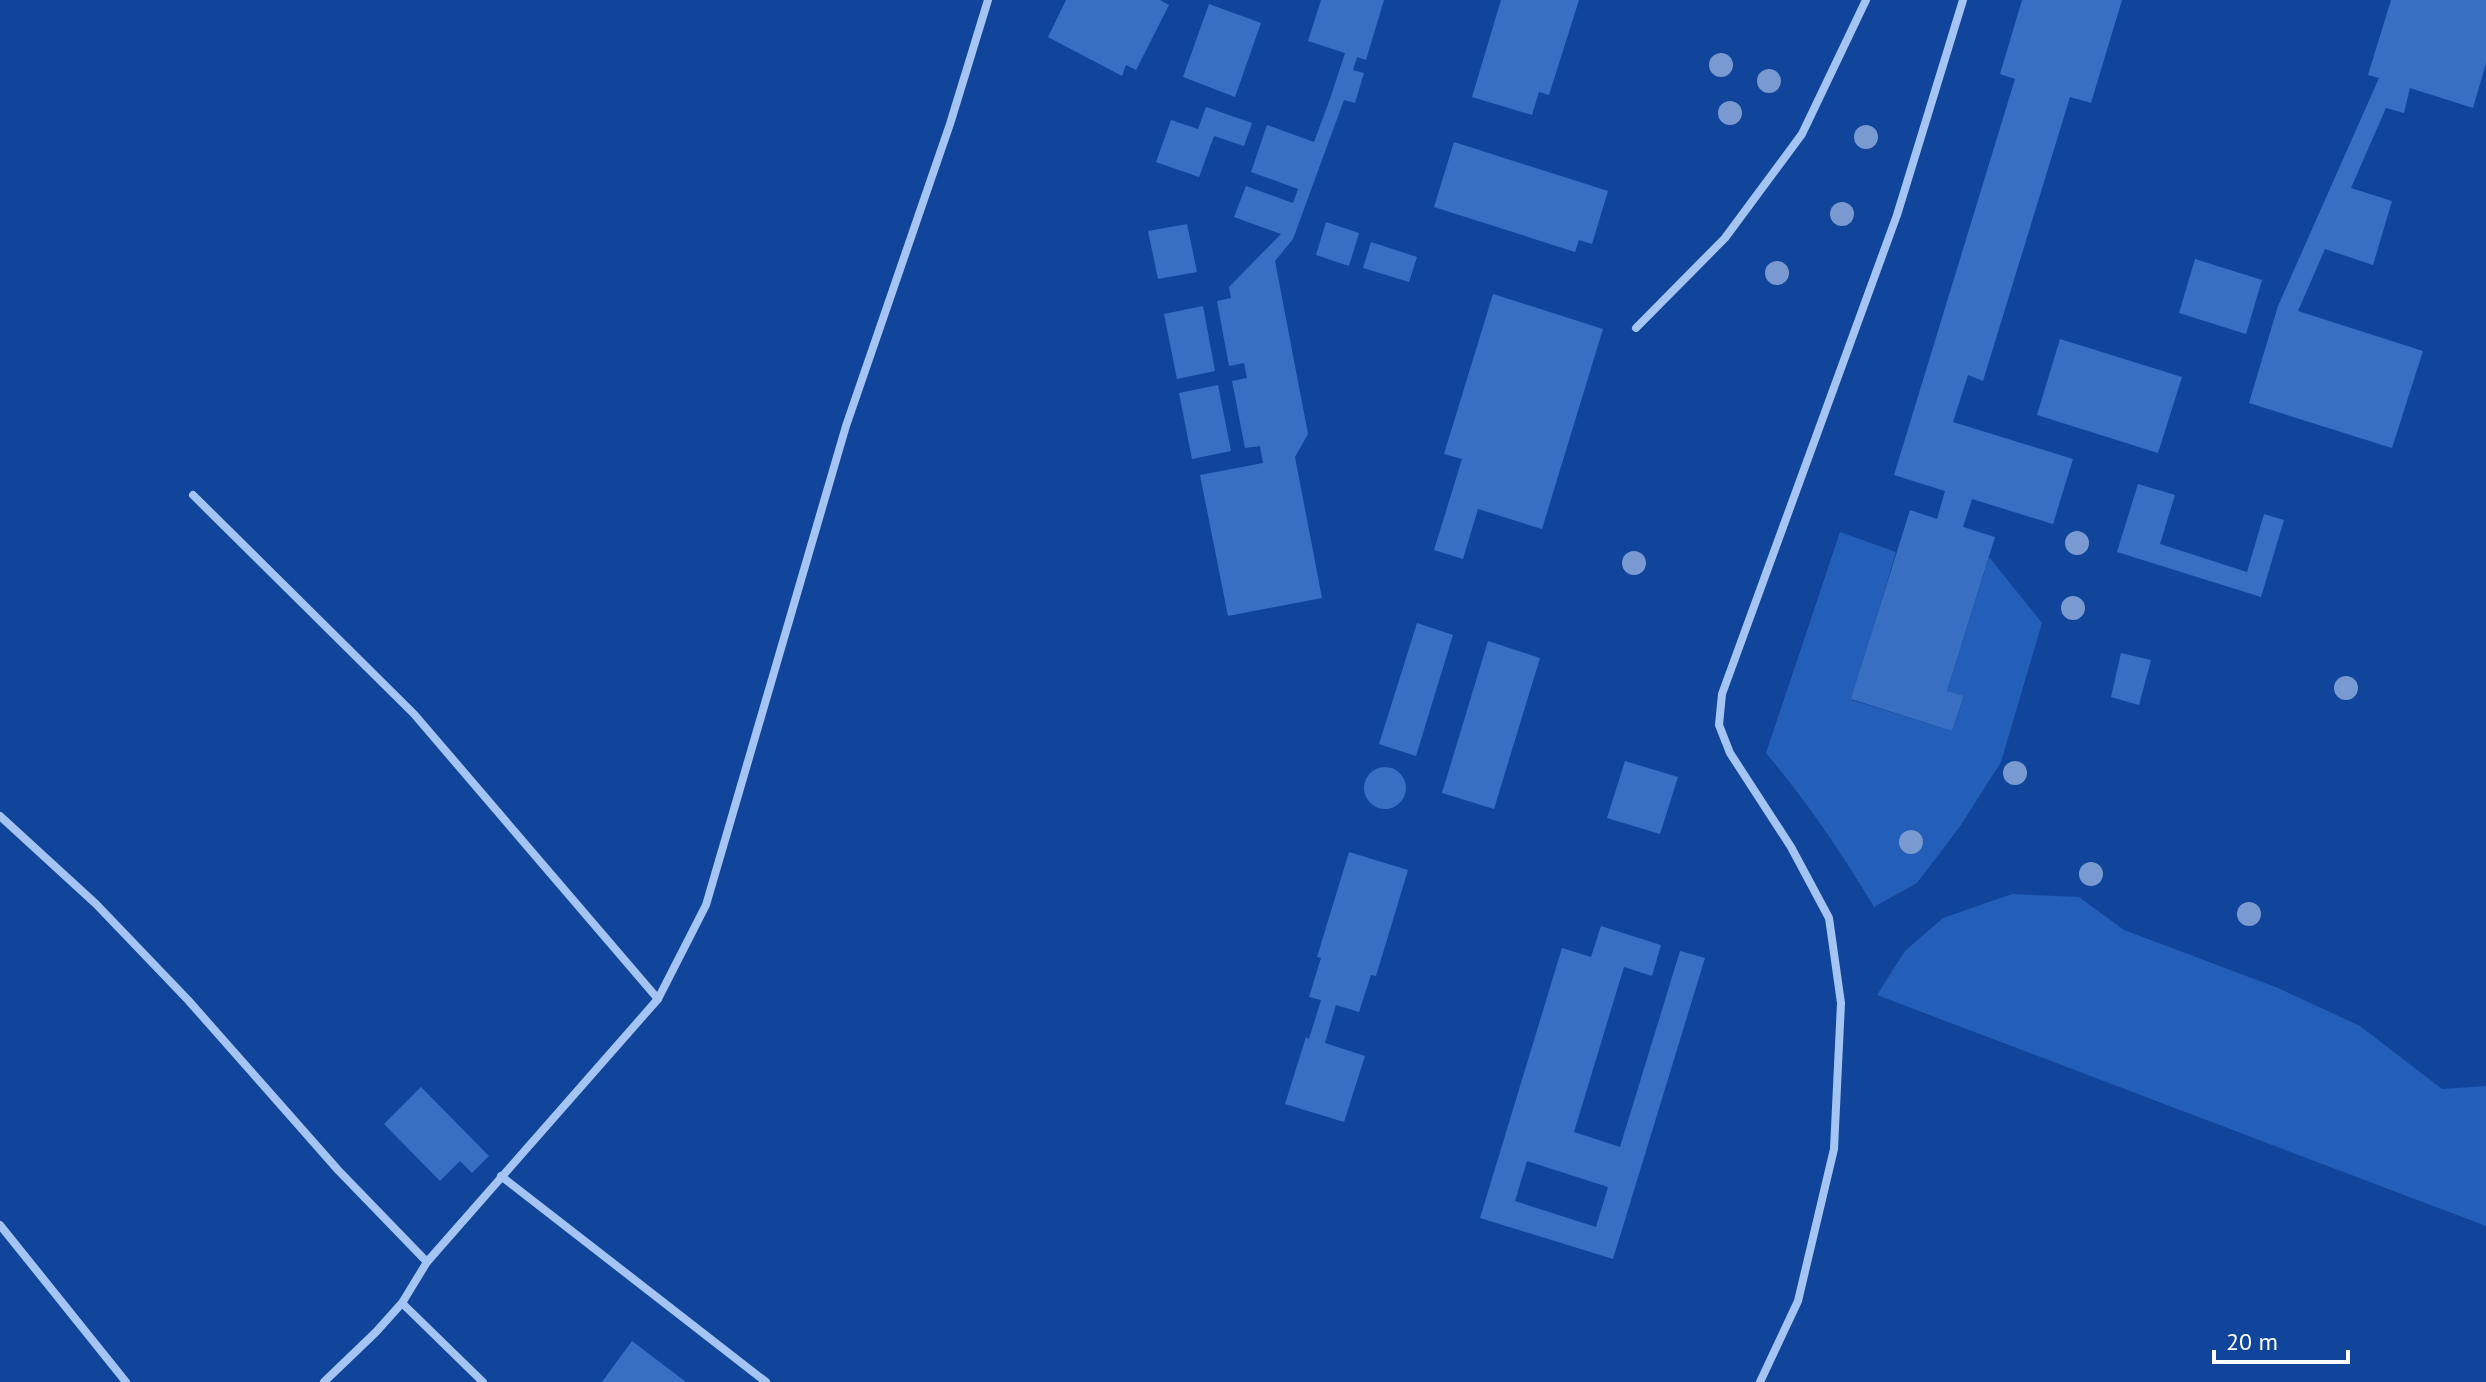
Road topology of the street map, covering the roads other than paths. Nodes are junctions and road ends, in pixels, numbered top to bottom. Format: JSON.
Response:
{"nodes":[{"id":1,"x":988,"y":0,"type":"edge"},
{"id":2,"x":1866,"y":0,"type":"edge"},
{"id":3,"x":1963,"y":0,"type":"edge"},
{"id":4,"x":1636,"y":328,"type":"dead end"},
{"id":5,"x":193,"y":495,"type":"dead end"},
{"id":6,"x":0,"y":816,"type":"edge"},
{"id":7,"x":658,"y":999,"type":"junction"},
{"id":8,"x":501,"y":1176,"type":"junction"},
{"id":9,"x":0,"y":1225,"type":"edge"},
{"id":10,"x":427,"y":1262,"type":"junction"},
{"id":11,"x":402,"y":1303,"type":"junction"},
{"id":12,"x":126,"y":1382,"type":"edge"},
{"id":13,"x":324,"y":1382,"type":"edge"},
{"id":14,"x":483,"y":1382,"type":"edge"},
{"id":15,"x":766,"y":1382,"type":"edge"},
{"id":16,"x":1760,"y":1382,"type":"edge"}],
"edges":[{"from":1,"to":7,"type":"street"},
{"from":2,"to":4,"type":"street"},
{"from":3,"to":16,"type":"street"},
{"from":5,"to":7,"type":"street"},
{"from":6,"to":10,"type":"street"},
{"from":7,"to":8,"type":"street"},
{"from":8,"to":10,"type":"street"},
{"from":8,"to":15,"type":"street"},
{"from":9,"to":12,"type":"street"},
{"from":10,"to":11,"type":"street"},
{"from":11,"to":13,"type":"street"},
{"from":11,"to":14,"type":"street"}]}
